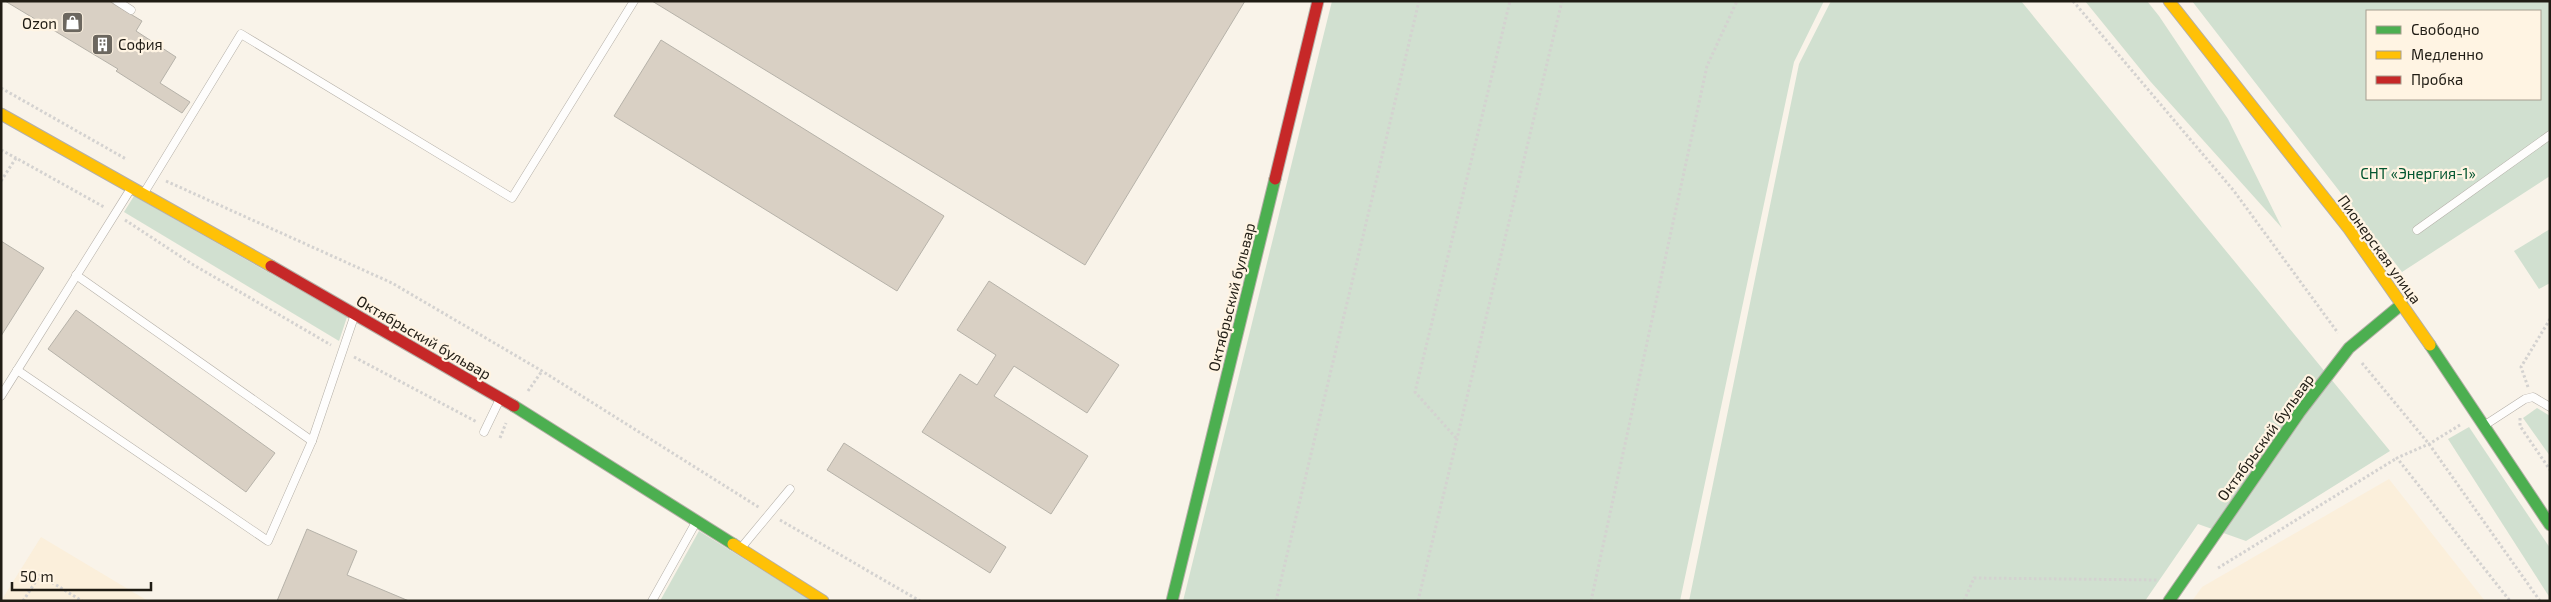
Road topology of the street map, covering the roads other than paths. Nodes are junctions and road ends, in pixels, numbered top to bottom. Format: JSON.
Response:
{"nodes":[{"id":1,"x":117,"y":1,"type":"edge"},
{"id":2,"x":634,"y":1,"type":"edge"},
{"id":3,"x":1318,"y":1,"type":"edge"},
{"id":4,"x":2169,"y":1,"type":"edge"},
{"id":5,"x":131,"y":10,"type":"dead end"},
{"id":6,"x":1,"y":114,"type":"edge"},
{"id":7,"x":2550,"y":135,"type":"edge"},
{"id":8,"x":132,"y":187,"type":"junction"},
{"id":9,"x":143,"y":194,"type":"junction"},
{"id":10,"x":2417,"y":230,"type":"dead end"},
{"id":11,"x":76,"y":275,"type":"junction"},
{"id":12,"x":2402,"y":304,"type":"junction"},
{"id":13,"x":356,"y":314,"type":"junction"},
{"id":14,"x":17,"y":370,"type":"junction"},
{"id":15,"x":1,"y":396,"type":"edge"},
{"id":16,"x":500,"y":399,"type":"junction"},
{"id":17,"x":2550,"y":407,"type":"edge"},
{"id":18,"x":2484,"y":426,"type":"junction"},
{"id":19,"x":485,"y":429,"type":"road end"},
{"id":20,"x":312,"y":441,"type":"junction"},
{"id":21,"x":790,"y":490,"type":"dead end"},
{"id":22,"x":696,"y":522,"type":"junction"},
{"id":23,"x":2550,"y":525,"type":"edge"},
{"id":24,"x":740,"y":549,"type":"junction"},
{"id":25,"x":652,"y":601,"type":"edge"},
{"id":26,"x":823,"y":601,"type":"edge"},
{"id":27,"x":1172,"y":601,"type":"edge"},
{"id":28,"x":2169,"y":601,"type":"edge"}],
"edges":[{"from":1,"to":5,"type":"lane"},
{"from":2,"to":9,"type":"lane"},
{"from":3,"to":27,"type":"street","name":"Октябрьский бульвар"},
{"from":4,"to":12,"type":"street","name":"Пионерская улица"},
{"from":6,"to":8,"type":"street","name":"Октябрьский бульвар"},
{"from":7,"to":10,"type":"lane"},
{"from":8,"to":9,"type":"street","name":"Октябрьский бульвар"},
{"from":8,"to":11,"type":"lane"},
{"from":9,"to":13,"type":"street","name":"Октябрьский бульвар"},
{"from":11,"to":14,"type":"lane"},
{"from":11,"to":20,"type":"lane"},
{"from":12,"to":18,"type":"street","name":"Пионерская улица"},
{"from":12,"to":28,"type":"street","name":"Октябрьский бульвар"},
{"from":13,"to":16,"type":"street","name":"Октябрьский бульвар"},
{"from":13,"to":20,"type":"lane"},
{"from":14,"to":15,"type":"lane"},
{"from":14,"to":20,"type":"lane"},
{"from":16,"to":19,"type":"lane"},
{"from":16,"to":22,"type":"street","name":"Октябрьский бульвар"},
{"from":17,"to":18,"type":"lane"},
{"from":18,"to":23,"type":"street","name":"Пионерская улица"},
{"from":21,"to":24,"type":"lane"},
{"from":22,"to":24,"type":"street","name":"Октябрьский бульвар"},
{"from":22,"to":25,"type":"lane"},
{"from":24,"to":26,"type":"street","name":"Октябрьский бульвар"}]}
